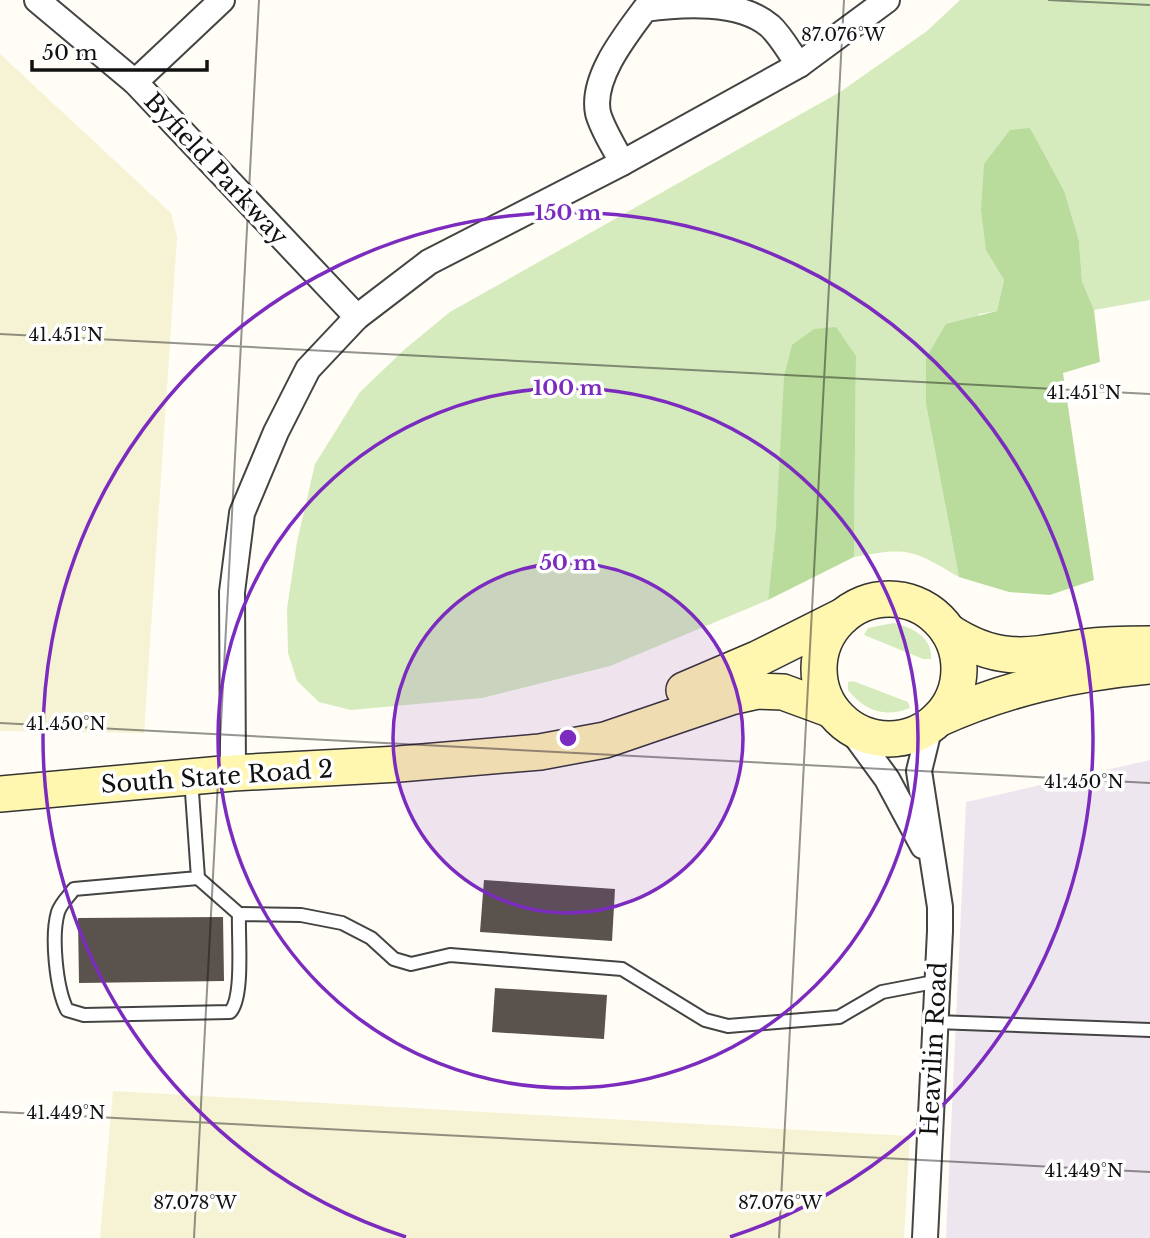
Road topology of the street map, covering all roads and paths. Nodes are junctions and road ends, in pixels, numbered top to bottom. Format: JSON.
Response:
{"nodes":[{"id":1,"x":37,"y":0,"type":"edge"},
{"id":2,"x":222,"y":0,"type":"edge"},
{"id":3,"x":887,"y":0,"type":"edge"},
{"id":4,"x":642,"y":5,"type":"edge"},
{"id":5,"x":799,"y":65,"type":"junction"},
{"id":6,"x":135,"y":82,"type":"junction"},
{"id":7,"x":622,"y":163,"type":"junction"},
{"id":8,"x":357,"y":317,"type":"junction"},
{"id":9,"x":844,"y":615,"type":"junction"},
{"id":10,"x":948,"y":631,"type":"junction"},
{"id":11,"x":1150,"y":644,"type":"edge"},
{"id":12,"x":1150,"y":666,"type":"edge"},
{"id":13,"x":840,"y":718,"type":"junction"},
{"id":14,"x":934,"y":722,"type":"junction"},
{"id":15,"x":435,"y":761,"type":"junction"},
{"id":16,"x":233,"y":773,"type":"junction"},
{"id":17,"x":191,"y":777,"type":"junction"},
{"id":18,"x":0,"y":794,"type":"edge"},
{"id":19,"x":931,"y":862,"type":"junction"},
{"id":20,"x":198,"y":878,"type":"junction"},
{"id":21,"x":239,"y":914,"type":"junction"},
{"id":22,"x":939,"y":981,"type":"junction"},
{"id":23,"x":936,"y":1022,"type":"junction"},
{"id":24,"x":1150,"y":1030,"type":"edge"},
{"id":25,"x":925,"y":1238,"type":"edge"}],
"edges":[{"from":1,"to":6,"type":"street","name":"Byfield Parkway"},
{"from":2,"to":6,"type":"street"},
{"from":3,"to":5,"type":"street"},
{"from":4,"to":5,"type":"street"},
{"from":4,"to":7,"type":"street"},
{"from":5,"to":7,"type":"street"},
{"from":6,"to":8,"type":"street","name":"Byfield Parkway"},
{"from":7,"to":8,"type":"street"},
{"from":8,"to":16,"type":"street"},
{"from":9,"to":10,"type":"main road"},
{"from":9,"to":13,"type":"main road"},
{"from":9,"to":15,"type":"main road","name":"South State Road 2"},
{"from":10,"to":11,"type":"main road"},
{"from":10,"to":14,"type":"main road"},
{"from":12,"to":14,"type":"main road"},
{"from":13,"to":14,"type":"main road"},
{"from":13,"to":15,"type":"main road","name":"South State Road 2"},
{"from":13,"to":19,"type":"street","name":"Heavilin Road"},
{"from":14,"to":19,"type":"street","name":"Heavilin Road"},
{"from":15,"to":16,"type":"main road","name":"South State Road 2"},
{"from":16,"to":17,"type":"main road","name":"South State Road 2"},
{"from":17,"to":18,"type":"main road","name":"South State Road 2"},
{"from":17,"to":20,"type":"lane"},
{"from":19,"to":22,"type":"street","name":"Heavilin Road"},
{"from":20,"to":21,"type":"lane"},
{"from":20,"to":21,"type":"lane"},
{"from":21,"to":22,"type":"lane"},
{"from":22,"to":23,"type":"street","name":"Heavilin Road"},
{"from":23,"to":24,"type":"lane"},
{"from":23,"to":25,"type":"street","name":"Heavilin Road"}]}
